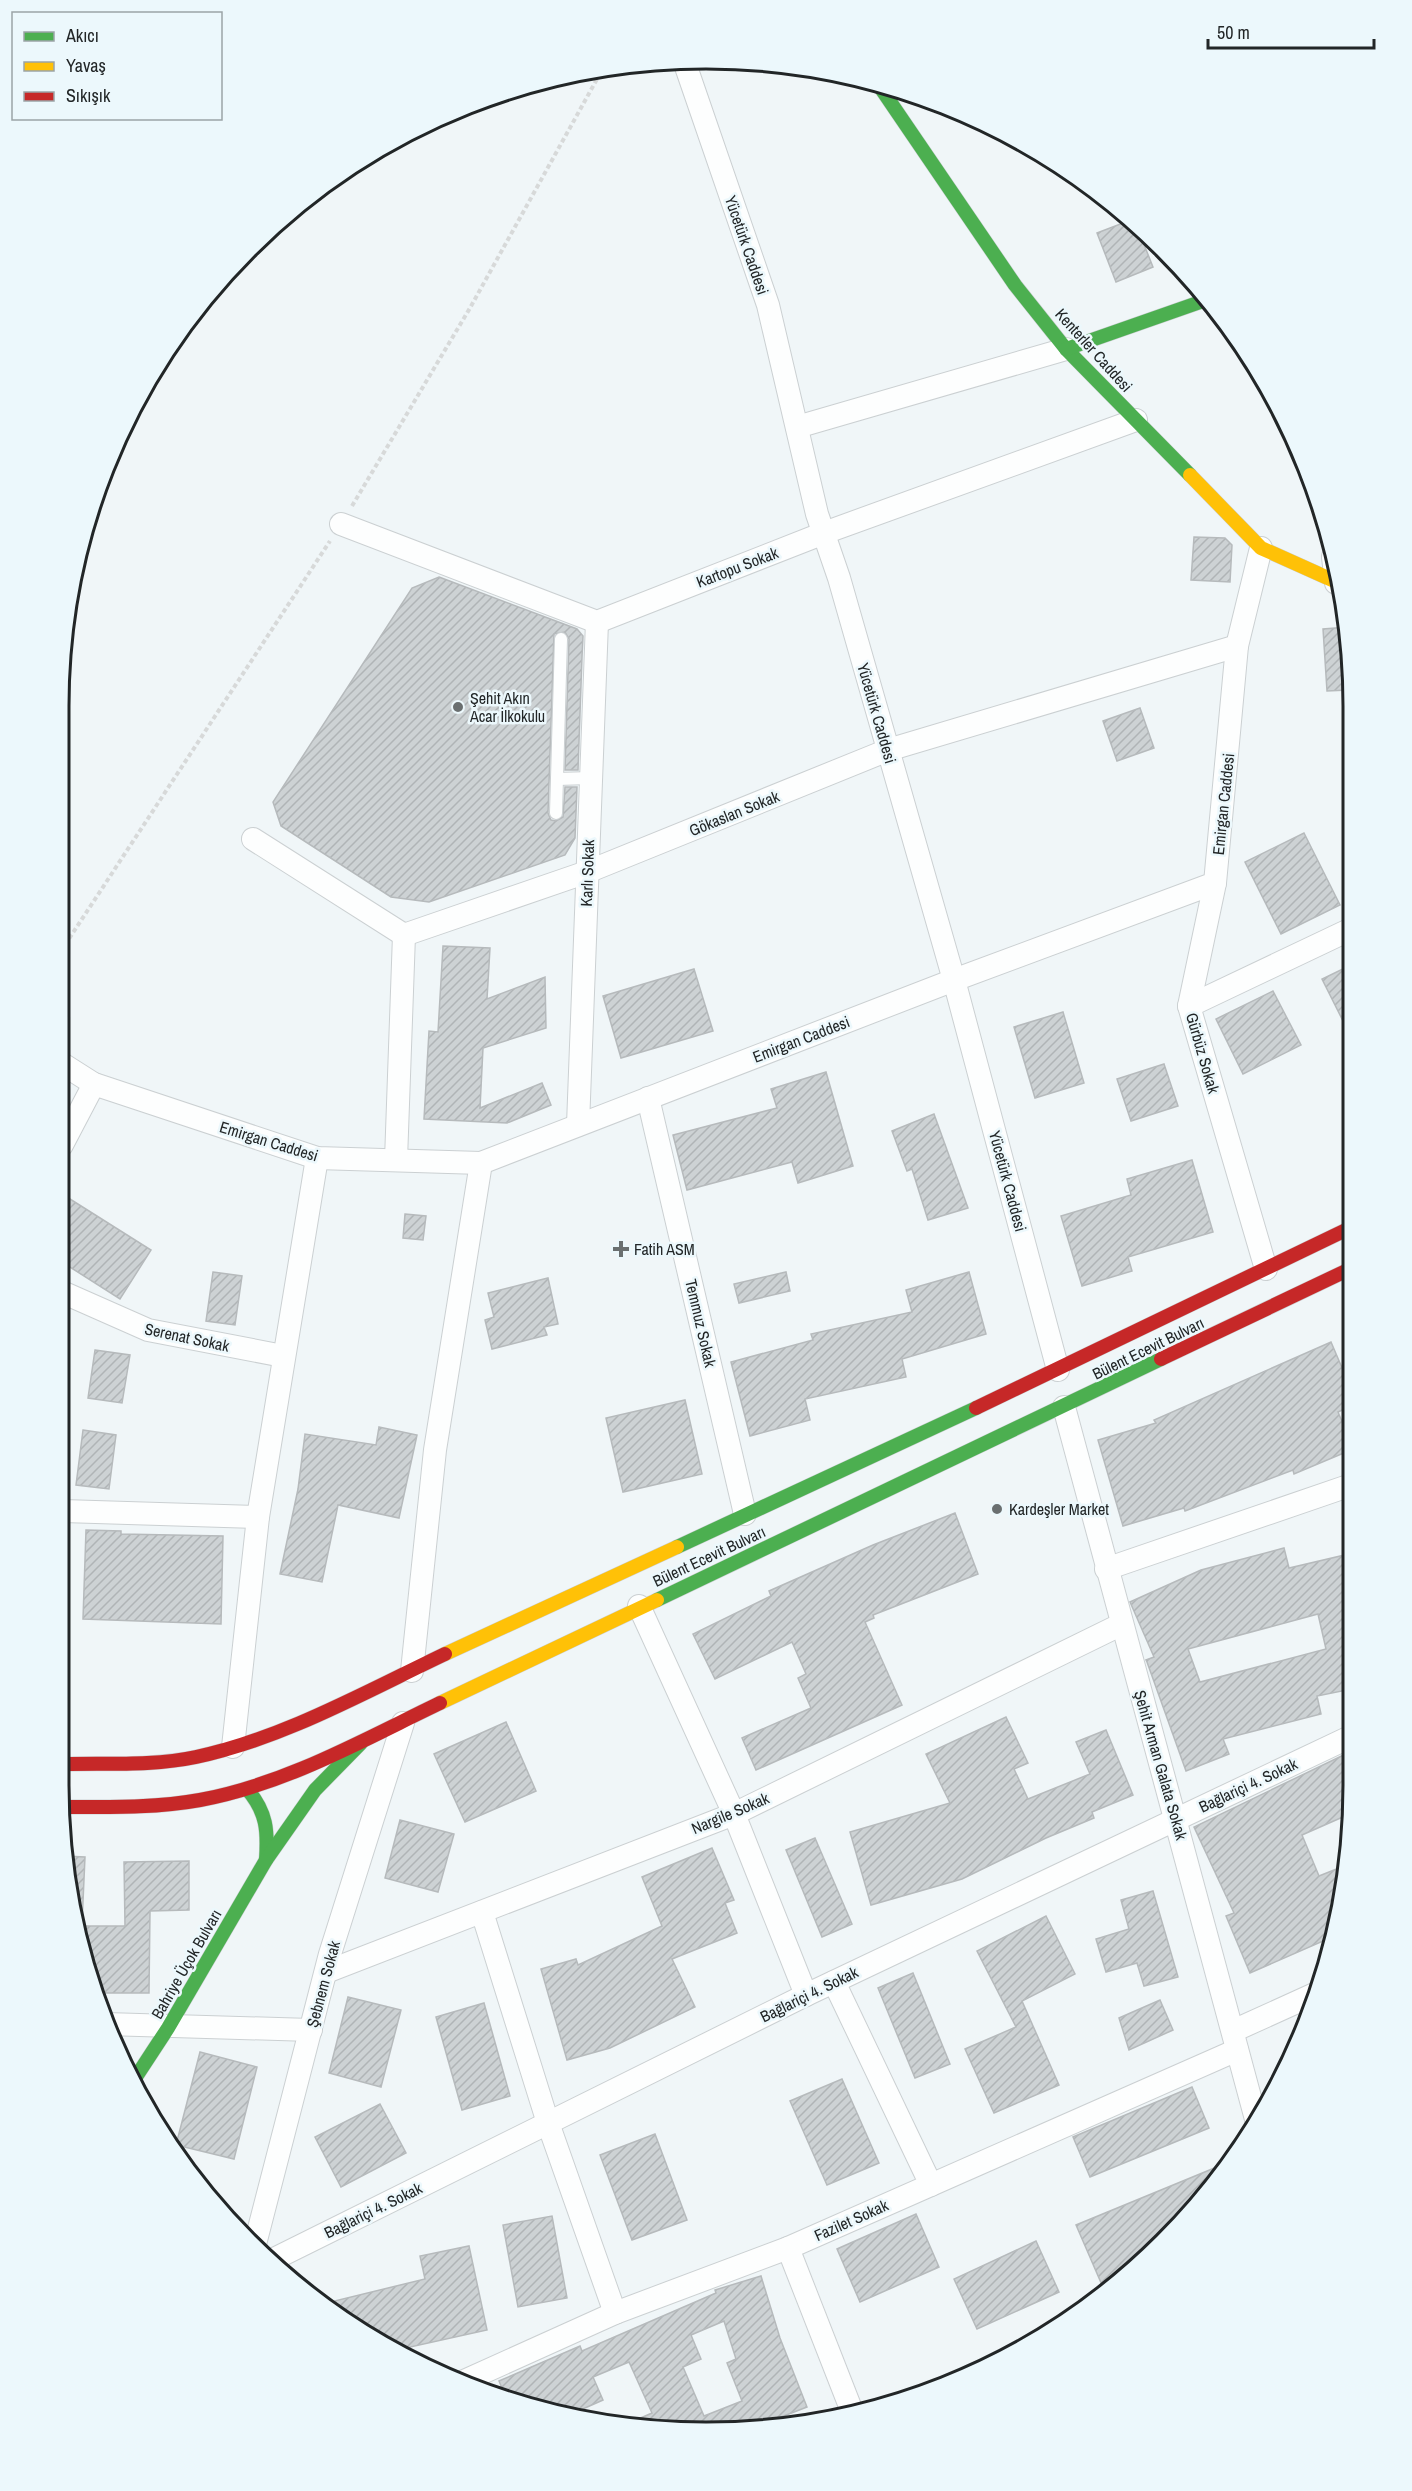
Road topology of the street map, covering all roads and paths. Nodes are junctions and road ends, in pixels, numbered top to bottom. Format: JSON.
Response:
{"nodes":[{"id":1,"x":687,"y":69,"type":"edge"},
{"id":2,"x":886,"y":95,"type":"edge"},
{"id":3,"x":1198,"y":302,"type":"edge"},
{"id":4,"x":1066,"y":349,"type":"junction"},
{"id":5,"x":1136,"y":420,"type":"junction"},
{"id":6,"x":796,"y":427,"type":"junction"},
{"id":7,"x":341,"y":524,"type":"dead end"},
{"id":8,"x":824,"y":533,"type":"junction"},
{"id":9,"x":1261,"y":548,"type":"junction"},
{"id":10,"x":1330,"y":580,"type":"edge"},
{"id":11,"x":597,"y":622,"type":"junction"},
{"id":12,"x":561,"y":639,"type":"dead end"},
{"id":13,"x":1237,"y":646,"type":"junction"},
{"id":14,"x":888,"y":750,"type":"junction"},
{"id":15,"x":591,"y":778,"type":"junction"},
{"id":16,"x":557,"y":779,"type":"junction"},
{"id":17,"x":556,"y":813,"type":"dead end"},
{"id":18,"x":253,"y":839,"type":"dead end"},
{"id":19,"x":587,"y":872,"type":"junction"},
{"id":20,"x":1215,"y":883,"type":"junction"},
{"id":21,"x":1343,"y":933,"type":"edge"},
{"id":22,"x":404,"y":935,"type":"junction"},
{"id":23,"x":954,"y":980,"type":"junction"},
{"id":24,"x":1189,"y":1006,"type":"junction"},
{"id":25,"x":69,"y":1068,"type":"edge"},
{"id":26,"x":94,"y":1084,"type":"junction"},
{"id":27,"x":648,"y":1098,"type":"junction"},
{"id":28,"x":578,"y":1125,"type":"junction"},
{"id":29,"x":69,"y":1132,"type":"edge"},
{"id":30,"x":317,"y":1158,"type":"junction"},
{"id":31,"x":396,"y":1160,"type":"junction"},
{"id":32,"x":481,"y":1163,"type":"junction"},
{"id":33,"x":1343,"y":1231,"type":"edge"},
{"id":34,"x":1266,"y":1269,"type":"junction"},
{"id":35,"x":1343,"y":1272,"type":"edge"},
{"id":36,"x":69,"y":1295,"type":"edge"},
{"id":37,"x":283,"y":1356,"type":"junction"},
{"id":38,"x":1058,"y":1370,"type":"junction"},
{"id":39,"x":1064,"y":1407,"type":"junction"},
{"id":40,"x":1343,"y":1488,"type":"edge"},
{"id":41,"x":69,"y":1511,"type":"edge"},
{"id":42,"x":745,"y":1514,"type":"junction"},
{"id":43,"x":258,"y":1517,"type":"junction"},
{"id":44,"x":1106,"y":1569,"type":"junction"},
{"id":45,"x":639,"y":1606,"type":"junction"},
{"id":46,"x":1122,"y":1624,"type":"junction"},
{"id":47,"x":412,"y":1671,"type":"junction"},
{"id":48,"x":403,"y":1723,"type":"junction"},
{"id":49,"x":1343,"y":1740,"type":"edge"},
{"id":50,"x":361,"y":1743,"type":"junction"},
{"id":51,"x":233,"y":1747,"type":"junction"},
{"id":52,"x":69,"y":1764,"type":"edge"},
{"id":53,"x":247,"y":1789,"type":"junction"},
{"id":54,"x":70,"y":1807,"type":"edge"},
{"id":55,"x":734,"y":1814,"type":"junction"},
{"id":56,"x":1176,"y":1819,"type":"junction"},
{"id":57,"x":266,"y":1860,"type":"junction"},
{"id":58,"x":482,"y":1912,"type":"junction"},
{"id":59,"x":326,"y":1972,"type":"junction"},
{"id":60,"x":834,"y":1982,"type":"junction"},
{"id":61,"x":806,"y":1995,"type":"junction"},
{"id":62,"x":1306,"y":2000,"type":"edge"},
{"id":63,"x":115,"y":2025,"type":"edge"},
{"id":64,"x":168,"y":2028,"type":"junction"},
{"id":65,"x":311,"y":2030,"type":"junction"},
{"id":66,"x":1235,"y":2040,"type":"junction"},
{"id":67,"x":138,"y":2073,"type":"edge"},
{"id":68,"x":1254,"y":2111,"type":"edge"},
{"id":69,"x":548,"y":2123,"type":"junction"},
{"id":70,"x":931,"y":2185,"type":"junction"},
{"id":71,"x":257,"y":2236,"type":"edge"},
{"id":72,"x":788,"y":2248,"type":"junction"},
{"id":73,"x":279,"y":2257,"type":"edge"},
{"id":74,"x":615,"y":2313,"type":"junction"},
{"id":75,"x":477,"y":2379,"type":"edge"},
{"id":76,"x":850,"y":2405,"type":"edge"}],
"edges":[{"from":1,"to":6,"type":"street","name":"Yücetürk Caddesi"},
{"from":2,"to":4,"type":"main road","name":"Kenterler Caddesi"},
{"from":3,"to":4,"type":"main road"},
{"from":4,"to":5,"type":"main road","name":"Kenterler Caddesi"},
{"from":4,"to":6,"type":"street"},
{"from":5,"to":8,"type":"street","name":"Kartopu Sokak"},
{"from":5,"to":9,"type":"main road","name":"Kenterler Caddesi"},
{"from":6,"to":8,"type":"street","name":"Yücetürk Caddesi"},
{"from":7,"to":11,"type":"street"},
{"from":8,"to":11,"type":"street","name":"Kartopu Sokak"},
{"from":8,"to":14,"type":"street","name":"Yücetürk Caddesi"},
{"from":9,"to":10,"type":"main road","name":"Kenterler Caddesi"},
{"from":9,"to":13,"type":"street","name":"Emirgan Caddesi"},
{"from":11,"to":15,"type":"street","name":"Karlı Sokak"},
{"from":12,"to":16,"type":"lane"},
{"from":13,"to":14,"type":"street","name":"Gökaslan Sokak"},
{"from":13,"to":20,"type":"street","name":"Emirgan Caddesi"},
{"from":14,"to":19,"type":"street","name":"Gökaslan Sokak"},
{"from":14,"to":23,"type":"street","name":"Yücetürk Caddesi"},
{"from":15,"to":16,"type":"lane"},
{"from":15,"to":19,"type":"street","name":"Karlı Sokak"},
{"from":16,"to":17,"type":"lane"},
{"from":18,"to":22,"type":"street"},
{"from":19,"to":22,"type":"street","name":"Gökaslan Sokak"},
{"from":19,"to":28,"type":"street","name":"Karlı Sokak"},
{"from":20,"to":23,"type":"street","name":"Emirgan Caddesi"},
{"from":20,"to":24,"type":"street"},
{"from":21,"to":24,"type":"street","name":"Gürbüz Sokak"},
{"from":22,"to":31,"type":"street"},
{"from":23,"to":27,"type":"street","name":"Emirgan Caddesi"},
{"from":23,"to":38,"type":"street","name":"Yücetürk Caddesi"},
{"from":24,"to":34,"type":"street","name":"Gürbüz Sokak"},
{"from":25,"to":26,"type":"street","name":"Emirgan Caddesi"},
{"from":26,"to":29,"type":"street"},
{"from":26,"to":30,"type":"street","name":"Emirgan Caddesi"},
{"from":27,"to":28,"type":"street","name":"Emirgan Caddesi"},
{"from":27,"to":42,"type":"street","name":"Temmuz Sokak"},
{"from":28,"to":32,"type":"street","name":"Emirgan Caddesi"},
{"from":30,"to":31,"type":"street","name":"Emirgan Caddesi"},
{"from":30,"to":37,"type":"street"},
{"from":31,"to":32,"type":"street","name":"Emirgan Caddesi"},
{"from":32,"to":47,"type":"street"},
{"from":33,"to":34,"type":"main road","name":"Bülent Ecevit Bulvarı"},
{"from":34,"to":38,"type":"main road","name":"Bülent Ecevit Bulvarı"},
{"from":35,"to":39,"type":"main road","name":"Bülent Ecevit Bulvarı"},
{"from":36,"to":37,"type":"street","name":"Serenat Sokak"},
{"from":37,"to":43,"type":"street"},
{"from":38,"to":42,"type":"main road","name":"Bülent Ecevit Bulvarı"},
{"from":39,"to":44,"type":"street","name":"Şehit Arman Galata Sokak"},
{"from":39,"to":45,"type":"main road","name":"Bülent Ecevit Bulvarı"},
{"from":40,"to":44,"type":"street"},
{"from":41,"to":43,"type":"street"},
{"from":42,"to":47,"type":"main road","name":"Bülent Ecevit Bulvarı"},
{"from":43,"to":51,"type":"street"},
{"from":44,"to":46,"type":"street","name":"Şehit Arman Galata Sokak"},
{"from":45,"to":48,"type":"main road","name":"Bülent Ecevit Bulvarı"},
{"from":45,"to":55,"type":"street"},
{"from":46,"to":55,"type":"street","name":"Nargile Sokak"},
{"from":46,"to":56,"type":"street","name":"Şehit Arman Galata Sokak"},
{"from":47,"to":51,"type":"main road","name":"Bülent Ecevit Bulvarı"},
{"from":48,"to":50,"type":"main road","name":"Bülent Ecevit Bulvarı"},
{"from":48,"to":59,"type":"street","name":"Şebnem Sokak"},
{"from":49,"to":56,"type":"street","name":"Bağlariçi 4. Sokak"},
{"from":50,"to":53,"type":"main road","name":"Bülent Ecevit Bulvarı"},
{"from":50,"to":57,"type":"main road","name":"Bahriye Üçok Bulvarı"},
{"from":51,"to":52,"type":"main road","name":"Bülent Ecevit Bulvarı"},
{"from":53,"to":54,"type":"main road","name":"Bülent Ecevit Bulvarı"},
{"from":53,"to":57,"type":"main road","name":"Bahriye Üçok Bulvarı"},
{"from":55,"to":58,"type":"street","name":"Nargile Sokak"},
{"from":55,"to":61,"type":"street"},
{"from":56,"to":60,"type":"street","name":"Bağlariçi 4. Sokak"},
{"from":56,"to":66,"type":"street","name":"Şehit Arman Galata Sokak"},
{"from":57,"to":64,"type":"main road","name":"Bahriye Üçok Bulvarı"},
{"from":58,"to":59,"type":"street","name":"Nargile Sokak"},
{"from":58,"to":69,"type":"street"},
{"from":59,"to":65,"type":"street","name":"Şebnem Sokak"},
{"from":60,"to":61,"type":"street","name":"Bağlariçi 4. Sokak"},
{"from":60,"to":70,"type":"street"},
{"from":61,"to":69,"type":"street","name":"Bağlariçi 4. Sokak"},
{"from":62,"to":66,"type":"street","name":"Fazilet Sokak"},
{"from":63,"to":64,"type":"street"},
{"from":64,"to":65,"type":"street"},
{"from":64,"to":67,"type":"main road","name":"Bahriye Üçok Bulvarı"},
{"from":65,"to":71,"type":"street","name":"Şebnem Sokak"},
{"from":66,"to":68,"type":"street","name":"Şehit Arman Galata Sokak"},
{"from":66,"to":70,"type":"street","name":"Fazilet Sokak"},
{"from":69,"to":73,"type":"street","name":"Bağlariçi 4. Sokak"},
{"from":69,"to":74,"type":"street"},
{"from":70,"to":72,"type":"street","name":"Fazilet Sokak"},
{"from":72,"to":74,"type":"street","name":"Fazilet Sokak"},
{"from":72,"to":76,"type":"street"},
{"from":74,"to":75,"type":"street","name":"Fazilet Sokak"}]}
